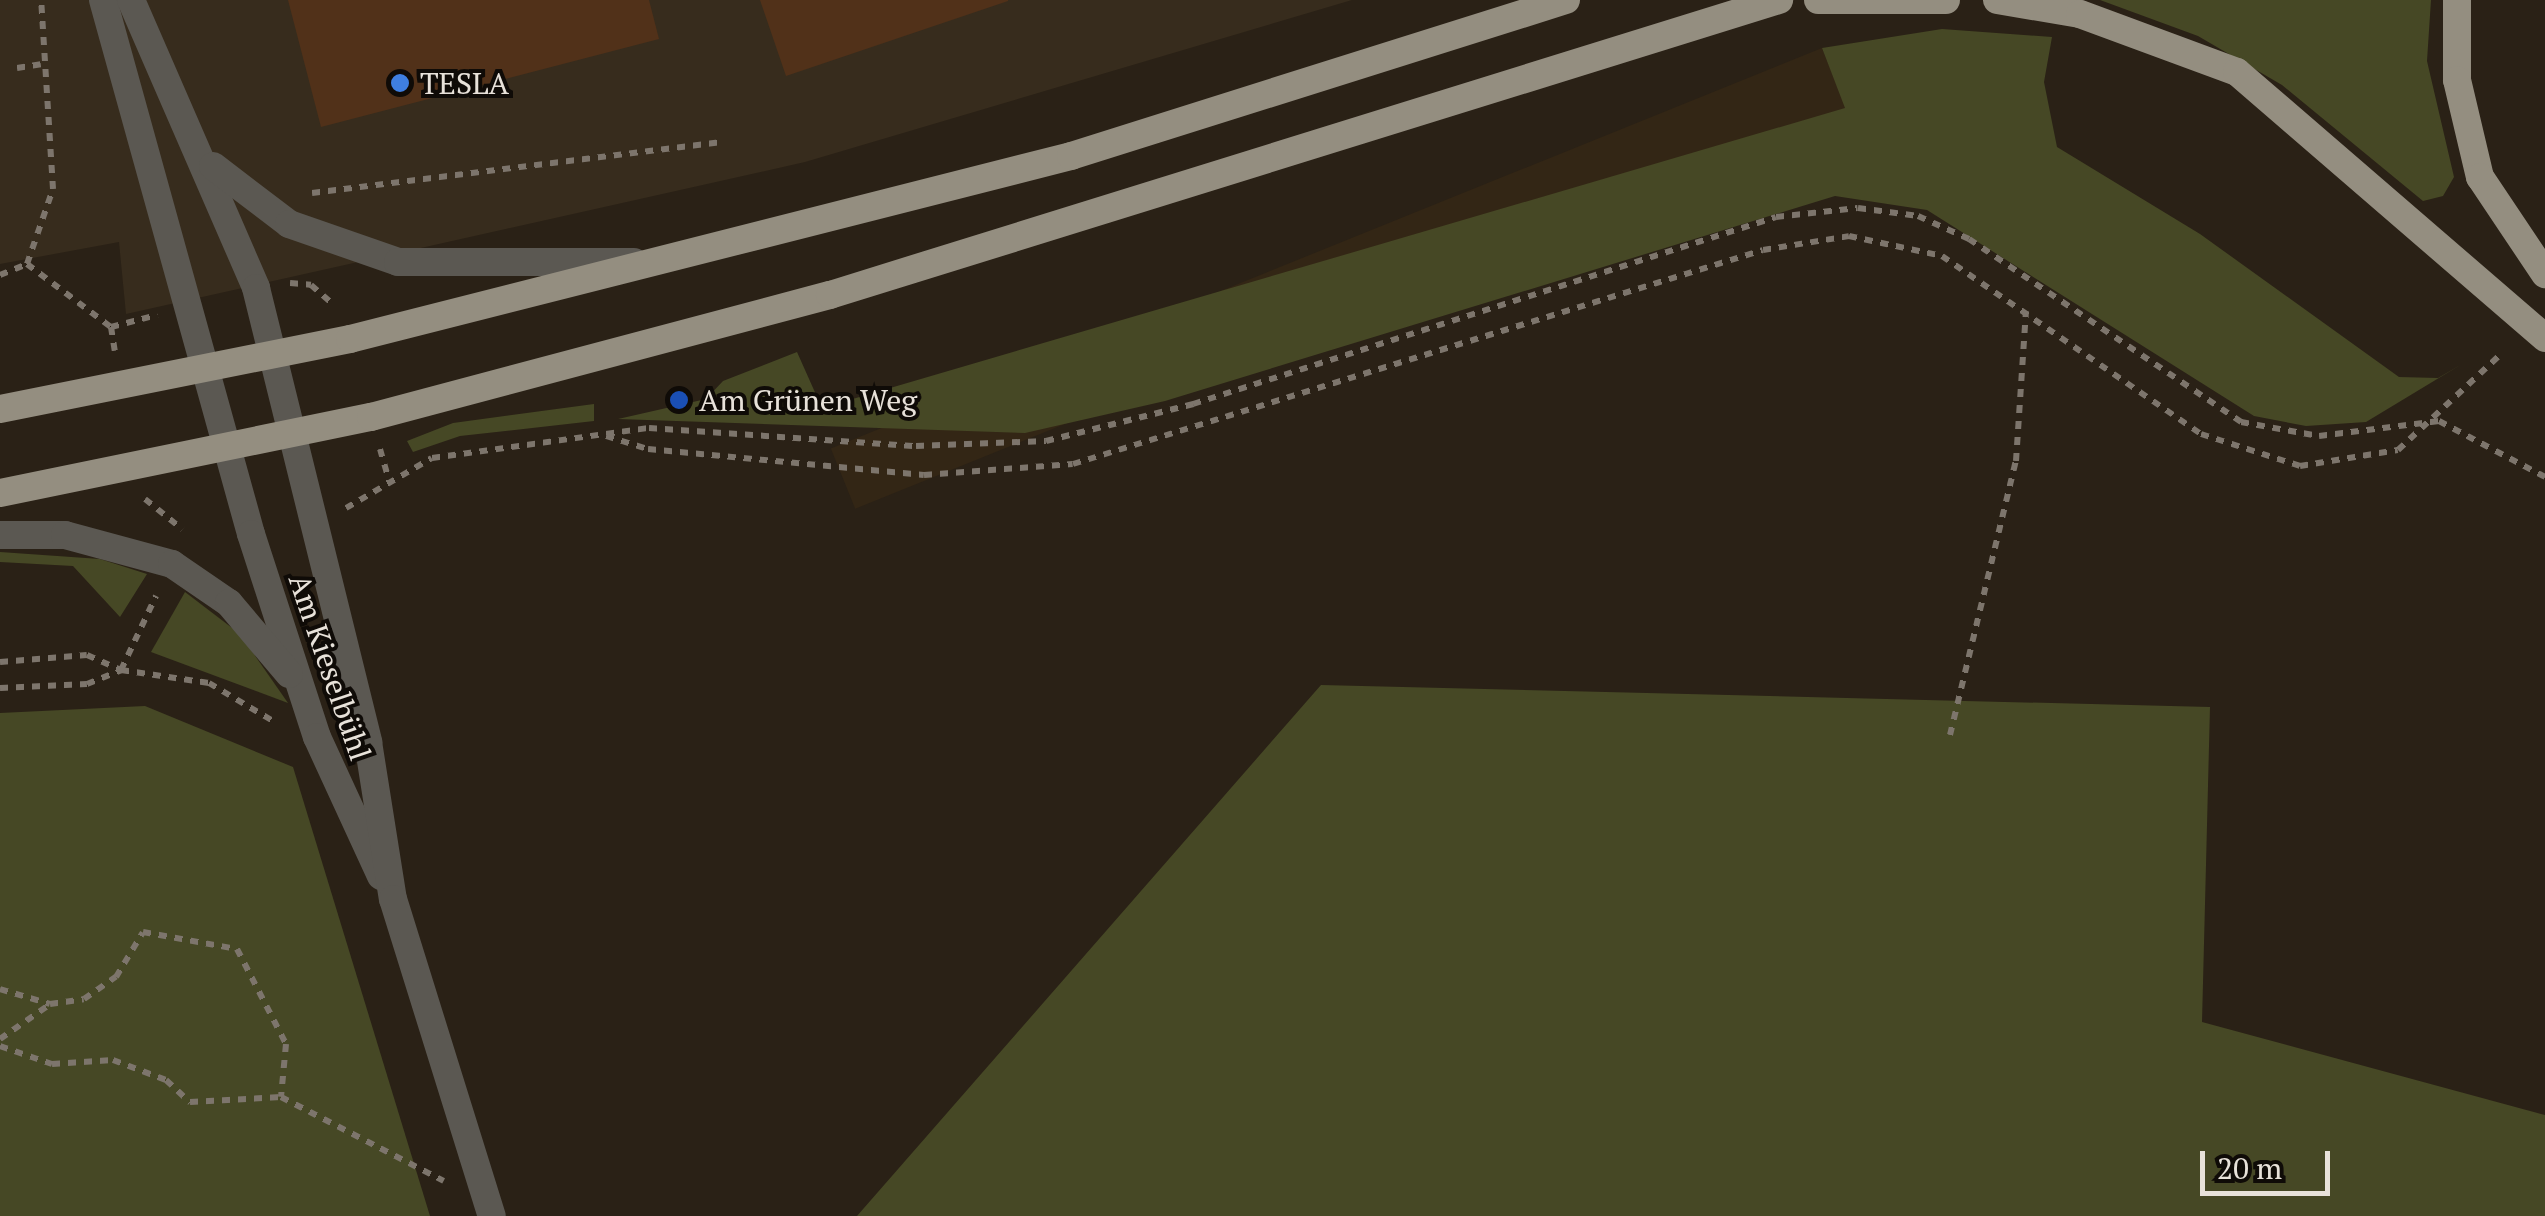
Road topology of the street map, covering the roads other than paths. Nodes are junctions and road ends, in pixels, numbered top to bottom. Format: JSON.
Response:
{"nodes":[{"id":1,"x":103,"y":0,"type":"edge"},
{"id":2,"x":132,"y":0,"type":"edge"},
{"id":3,"x":1566,"y":0,"type":"edge"},
{"id":4,"x":1779,"y":0,"type":"edge"},
{"id":5,"x":1818,"y":0,"type":"edge"},
{"id":6,"x":1946,"y":0,"type":"edge"},
{"id":7,"x":1997,"y":0,"type":"edge"},
{"id":8,"x":2456,"y":0,"type":"edge"},
{"id":9,"x":205,"y":158,"type":"junction"},
{"id":10,"x":653,"y":262,"type":"junction"},
{"id":11,"x":2545,"y":274,"type":"edge"},
{"id":12,"x":2545,"y":338,"type":"edge"},
{"id":13,"x":276,"y":356,"type":"junction"},
{"id":14,"x":208,"y":373,"type":"junction"},
{"id":15,"x":0,"y":409,"type":"edge"},
{"id":16,"x":295,"y":434,"type":"junction"},
{"id":17,"x":229,"y":448,"type":"junction"},
{"id":18,"x":0,"y":494,"type":"edge"},
{"id":19,"x":0,"y":536,"type":"edge"},
{"id":20,"x":300,"y":688,"type":"junction"},
{"id":21,"x":393,"y":899,"type":"junction"},
{"id":22,"x":492,"y":1214,"type":"edge"}],
"edges":[{"from":1,"to":14,"type":"street"},
{"from":2,"to":9,"type":"street"},
{"from":3,"to":10,"type":"main road"},
{"from":4,"to":16,"type":"main road"},
{"from":5,"to":6,"type":"main road"},
{"from":7,"to":12,"type":"main road"},
{"from":8,"to":11,"type":"main road"},
{"from":9,"to":10,"type":"street"},
{"from":9,"to":13,"type":"street"},
{"from":10,"to":13,"type":"main road"},
{"from":13,"to":14,"type":"main road"},
{"from":13,"to":16,"type":"street","name":"Am Kieselbühl"},
{"from":14,"to":15,"type":"main road"},
{"from":14,"to":17,"type":"street","name":"Am Kieselbühl"},
{"from":16,"to":17,"type":"main road"},
{"from":16,"to":21,"type":"street","name":"Am Kieselbühl"},
{"from":17,"to":18,"type":"main road"},
{"from":17,"to":20,"type":"street","name":"Am Kieselbühl"},
{"from":19,"to":20,"type":"street"},
{"from":20,"to":21,"type":"street","name":"Am Kieselbühl"},
{"from":21,"to":22,"type":"street","name":"Am Kieselbühl"}]}
